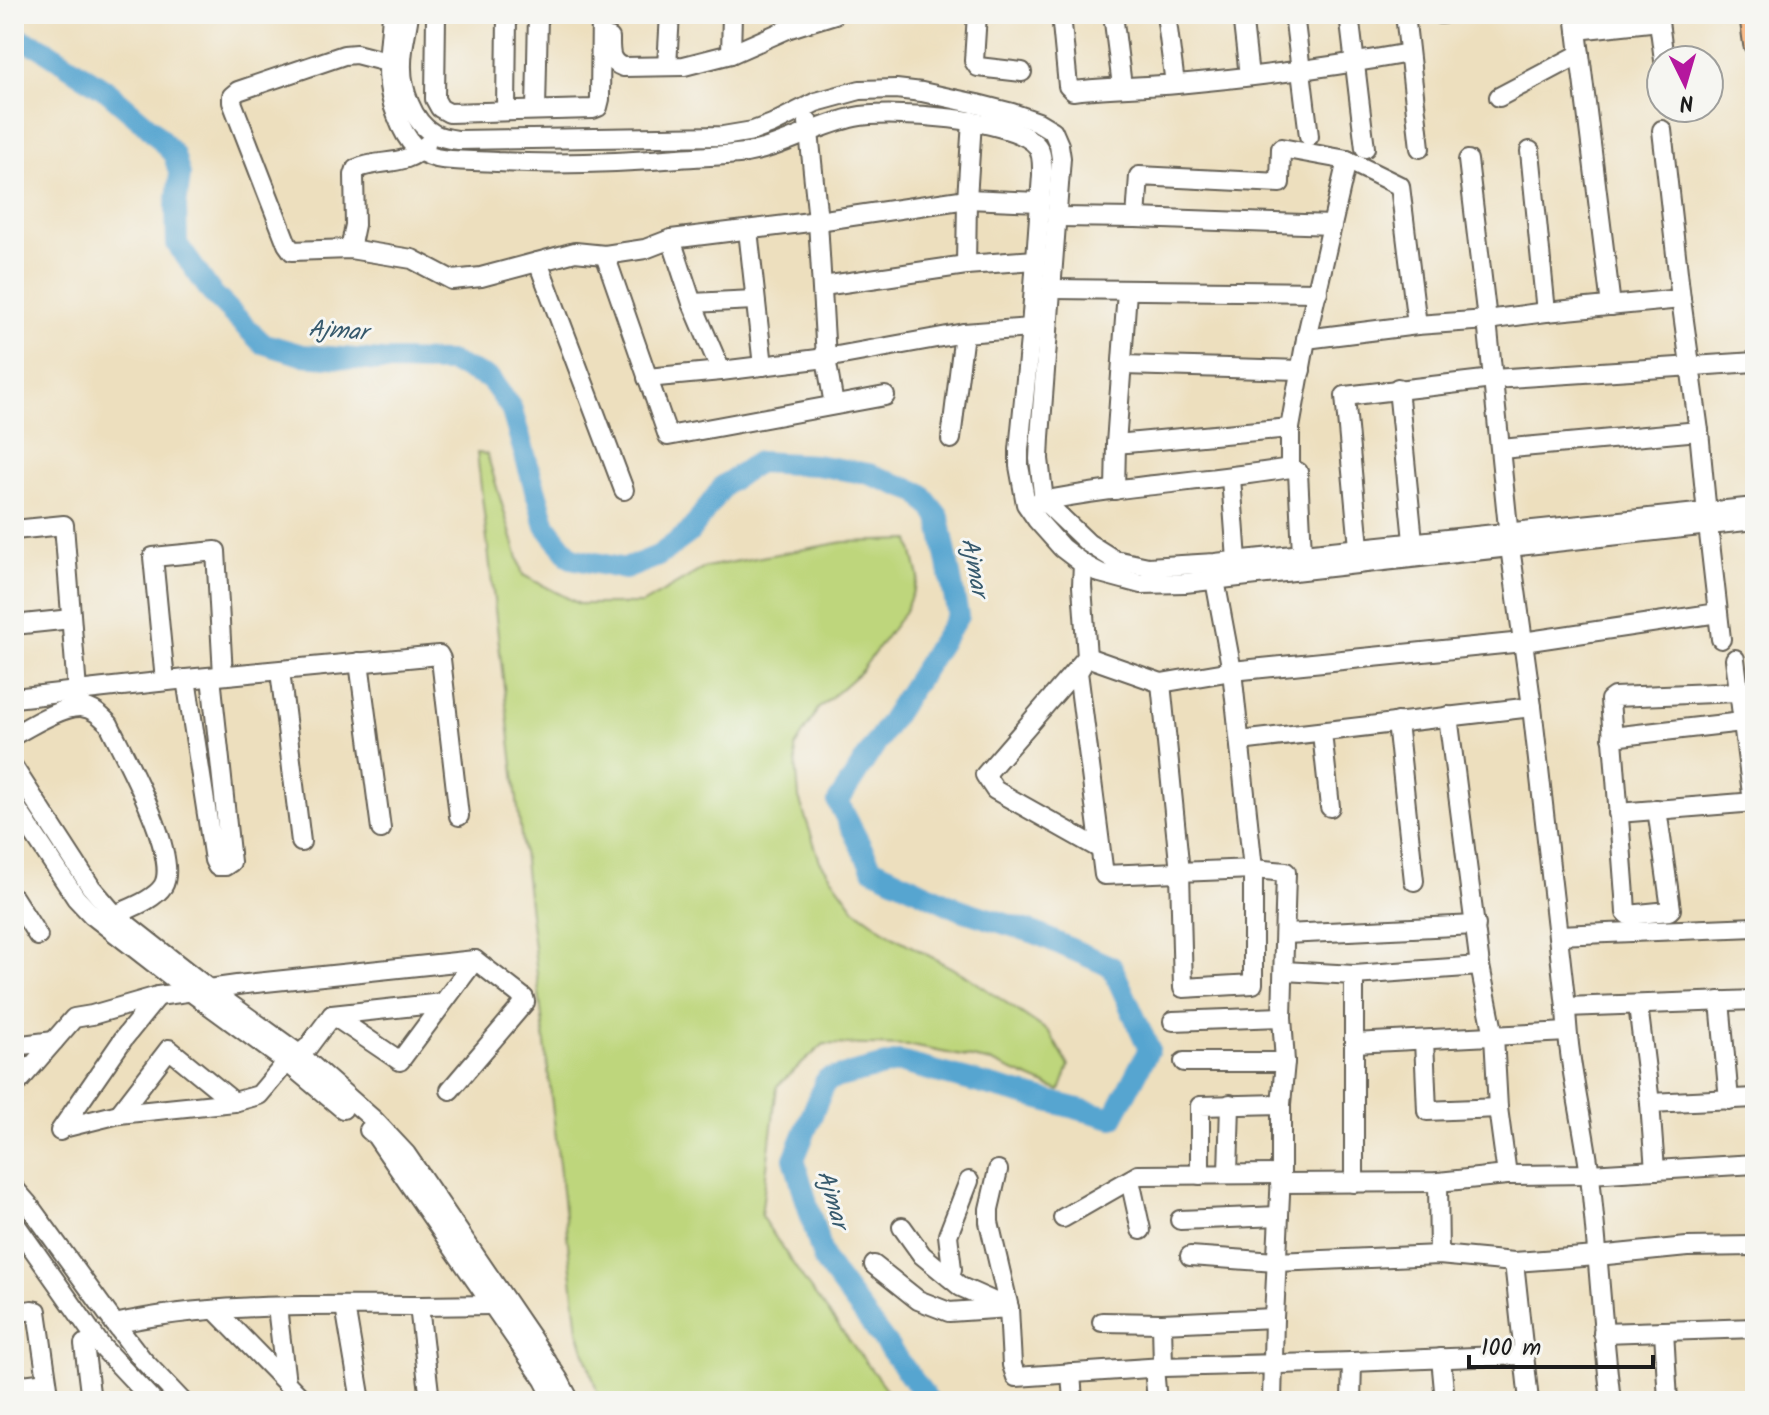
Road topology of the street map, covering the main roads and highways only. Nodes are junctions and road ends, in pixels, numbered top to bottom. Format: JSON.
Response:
{"nodes":[{"id":1,"x":1751,"y":14,"type":"edge"},
{"id":2,"x":1755,"y":44,"type":"edge"}],
"edges":[{"from":1,"to":2,"type":"main road"}]}
